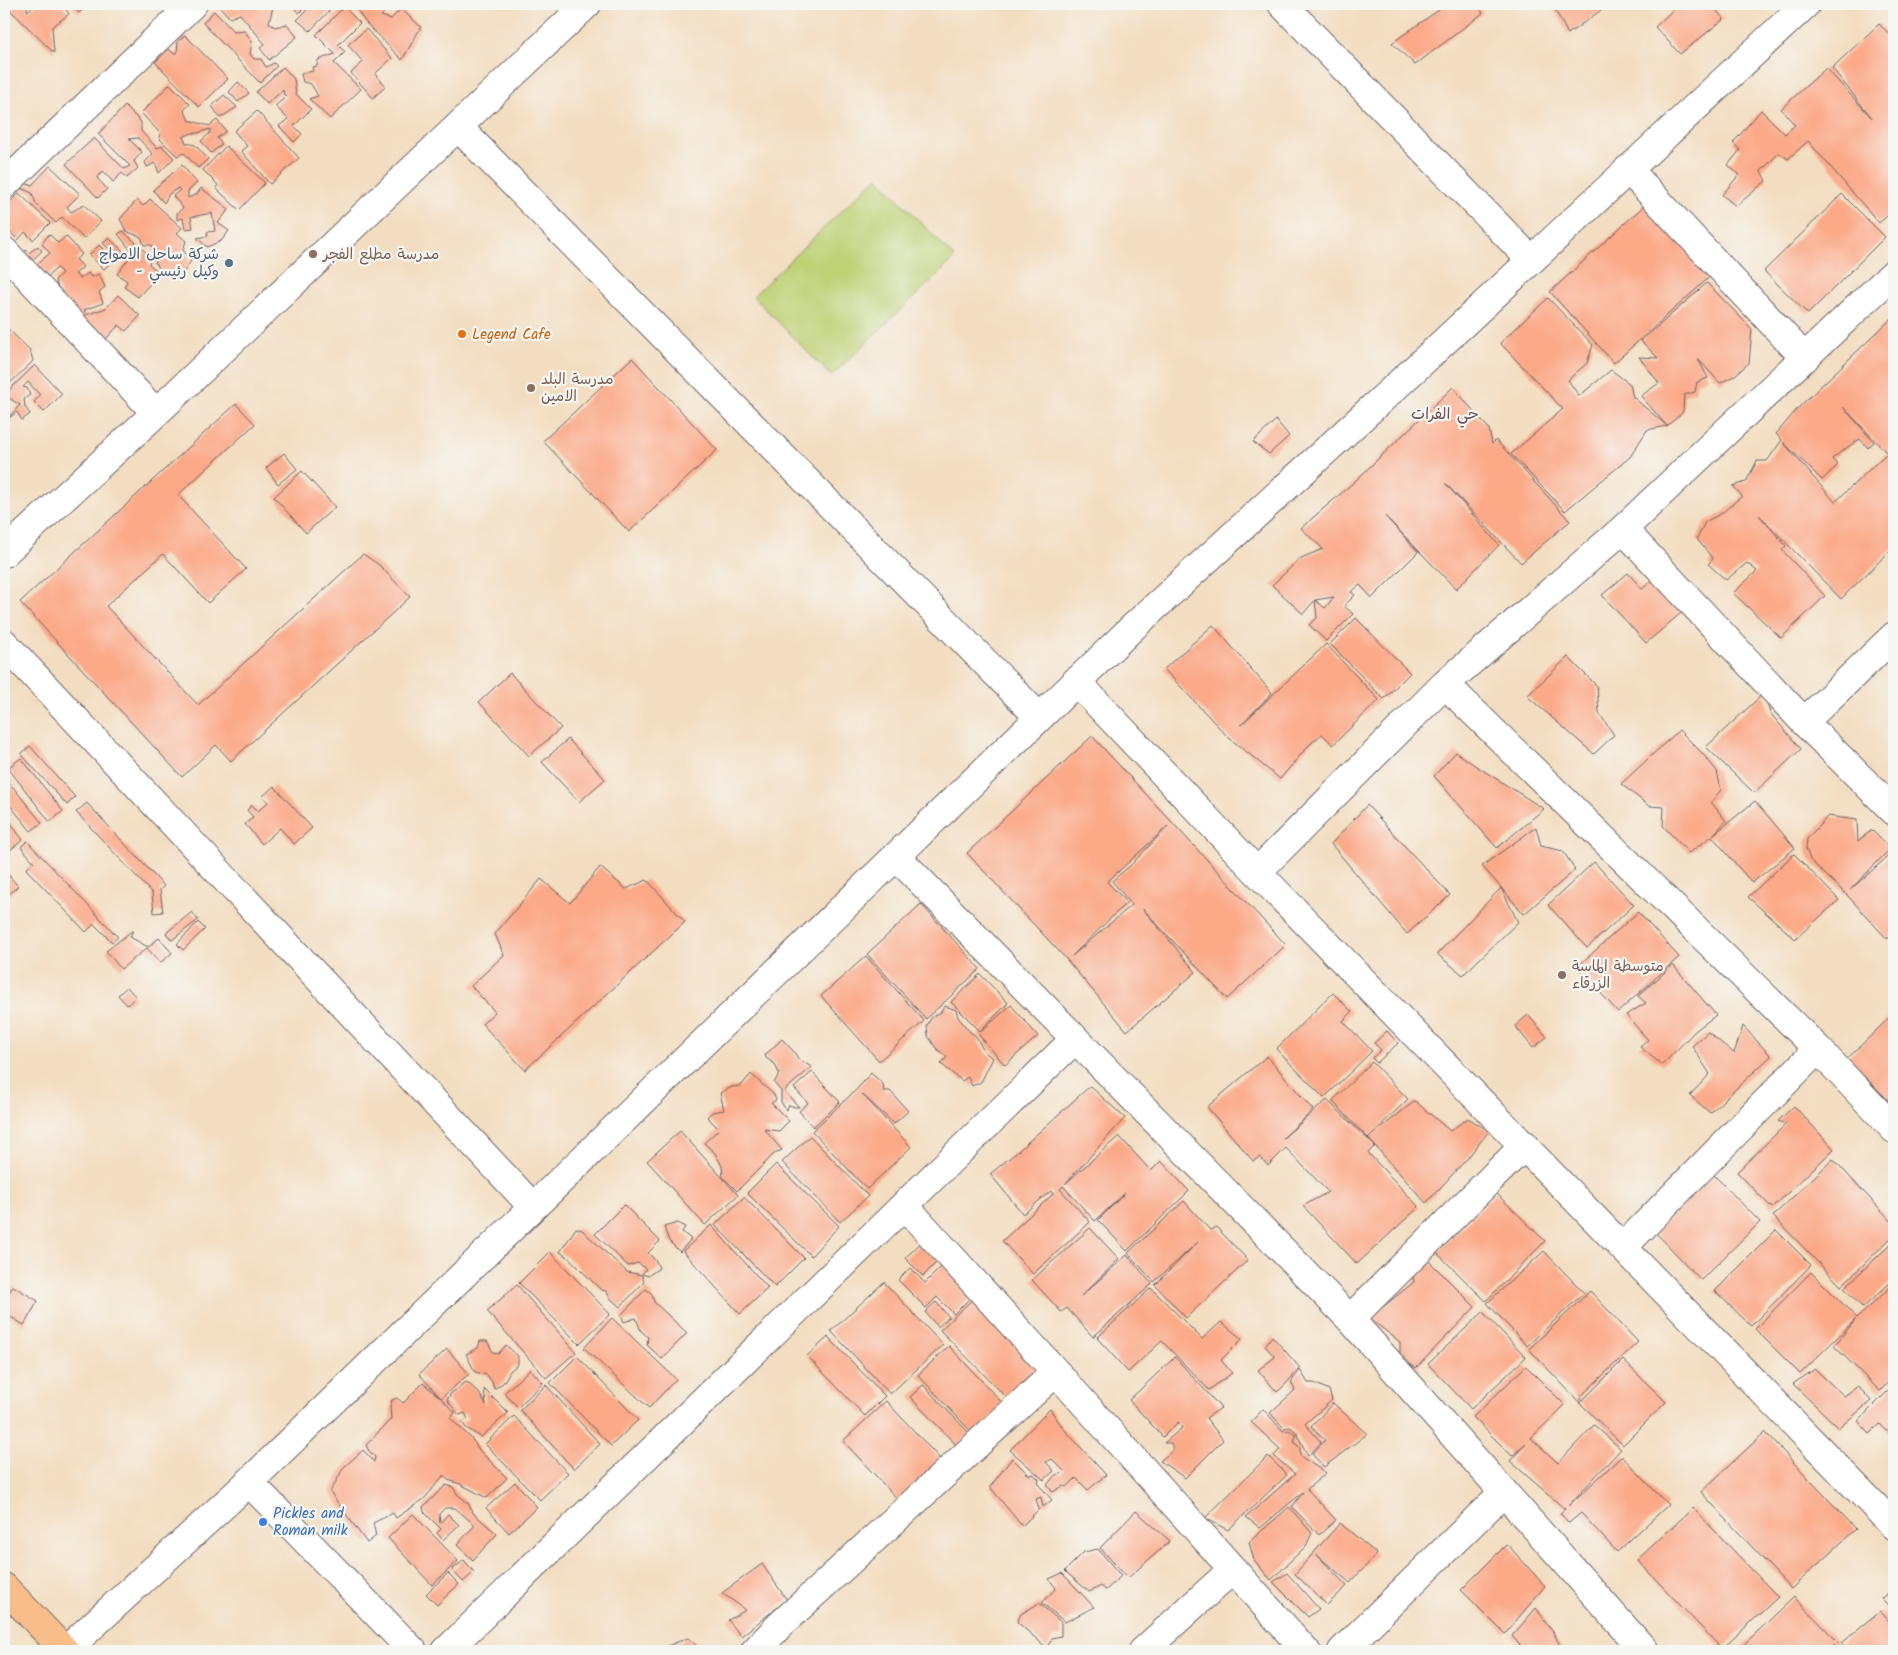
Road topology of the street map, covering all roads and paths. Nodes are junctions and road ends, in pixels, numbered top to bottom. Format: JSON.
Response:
{"nodes":[{"id":1,"x":193,"y":4,"type":"edge"},
{"id":2,"x":587,"y":4,"type":"edge"},
{"id":3,"x":1282,"y":4,"type":"edge"},
{"id":4,"x":1806,"y":4,"type":"edge"},
{"id":5,"x":458,"y":127,"type":"junction"},
{"id":6,"x":1628,"y":169,"type":"junction"},
{"id":7,"x":4,"y":185,"type":"edge"},
{"id":8,"x":4,"y":251,"type":"edge"},
{"id":9,"x":1531,"y":260,"type":"junction"},
{"id":10,"x":1894,"y":273,"type":"edge"},
{"id":11,"x":1805,"y":358,"type":"junction"},
{"id":12,"x":156,"y":413,"type":"junction"},
{"id":13,"x":1623,"y":529,"type":"junction"},
{"id":14,"x":4,"y":553,"type":"edge"},
{"id":15,"x":1894,"y":636,"type":"edge"},
{"id":16,"x":4,"y":643,"type":"edge"},
{"id":17,"x":1076,"y":681,"type":"junction"},
{"id":18,"x":1445,"y":684,"type":"junction"},
{"id":19,"x":1039,"y":717,"type":"junction"},
{"id":20,"x":1804,"y":722,"type":"junction"},
{"id":21,"x":1894,"y":811,"type":"edge"},
{"id":22,"x":896,"y":856,"type":"junction"},
{"id":23,"x":1257,"y":872,"type":"junction"},
{"id":24,"x":1075,"y":1038,"type":"junction"},
{"id":25,"x":1818,"y":1049,"type":"junction"},
{"id":26,"x":1894,"y":1130,"type":"edge"},
{"id":27,"x":1525,"y":1145,"type":"junction"},
{"id":28,"x":904,"y":1206,"type":"junction"},
{"id":29,"x":533,"y":1207,"type":"junction"},
{"id":30,"x":1623,"y":1247,"type":"junction"},
{"id":31,"x":1350,"y":1319,"type":"junction"},
{"id":32,"x":1056,"y":1372,"type":"junction"},
{"id":33,"x":249,"y":1482,"type":"junction"},
{"id":34,"x":1504,"y":1492,"type":"junction"},
{"id":35,"x":1894,"y":1526,"type":"edge"},
{"id":36,"x":1232,"y":1570,"type":"junction"},
{"id":37,"x":4,"y":1587,"type":"edge"},
{"id":38,"x":65,"y":1651,"type":"edge"},
{"id":39,"x":413,"y":1651,"type":"edge"},
{"id":40,"x":446,"y":1651,"type":"edge"},
{"id":41,"x":755,"y":1651,"type":"edge"},
{"id":42,"x":1143,"y":1651,"type":"edge"},
{"id":43,"x":1306,"y":1651,"type":"edge"},
{"id":44,"x":1342,"y":1651,"type":"edge"},
{"id":45,"x":1645,"y":1651,"type":"edge"}],
"edges":[{"from":1,"to":7,"type":"street"},
{"from":2,"to":5,"type":"street"},
{"from":3,"to":9,"type":"street"},
{"from":4,"to":6,"type":"street"},
{"from":5,"to":12,"type":"street"},
{"from":5,"to":19,"type":"street"},
{"from":6,"to":9,"type":"street"},
{"from":6,"to":11,"type":"street"},
{"from":8,"to":12,"type":"street"},
{"from":9,"to":17,"type":"street"},
{"from":10,"to":11,"type":"street"},
{"from":11,"to":13,"type":"street"},
{"from":12,"to":14,"type":"street"},
{"from":13,"to":18,"type":"street"},
{"from":13,"to":20,"type":"street"},
{"from":15,"to":20,"type":"street"},
{"from":16,"to":29,"type":"street"},
{"from":17,"to":19,"type":"street"},
{"from":17,"to":23,"type":"street"},
{"from":18,"to":23,"type":"street"},
{"from":18,"to":25,"type":"street"},
{"from":19,"to":22,"type":"street"},
{"from":20,"to":21,"type":"street"},
{"from":22,"to":24,"type":"street"},
{"from":22,"to":29,"type":"street"},
{"from":23,"to":27,"type":"street"},
{"from":24,"to":28,"type":"street"},
{"from":24,"to":31,"type":"street"},
{"from":25,"to":26,"type":"street"},
{"from":25,"to":30,"type":"street"},
{"from":27,"to":30,"type":"street"},
{"from":27,"to":31,"type":"street"},
{"from":28,"to":32,"type":"street"},
{"from":28,"to":40,"type":"street"},
{"from":29,"to":33,"type":"street"},
{"from":30,"to":35,"type":"street"},
{"from":31,"to":34,"type":"street"},
{"from":32,"to":36,"type":"street"},
{"from":32,"to":41,"type":"street"},
{"from":33,"to":38,"type":"street"},
{"from":33,"to":39,"type":"street"},
{"from":34,"to":44,"type":"street"},
{"from":34,"to":45,"type":"street"},
{"from":36,"to":42,"type":"street"},
{"from":36,"to":43,"type":"street"},
{"from":37,"to":38,"type":"main road"}]}
